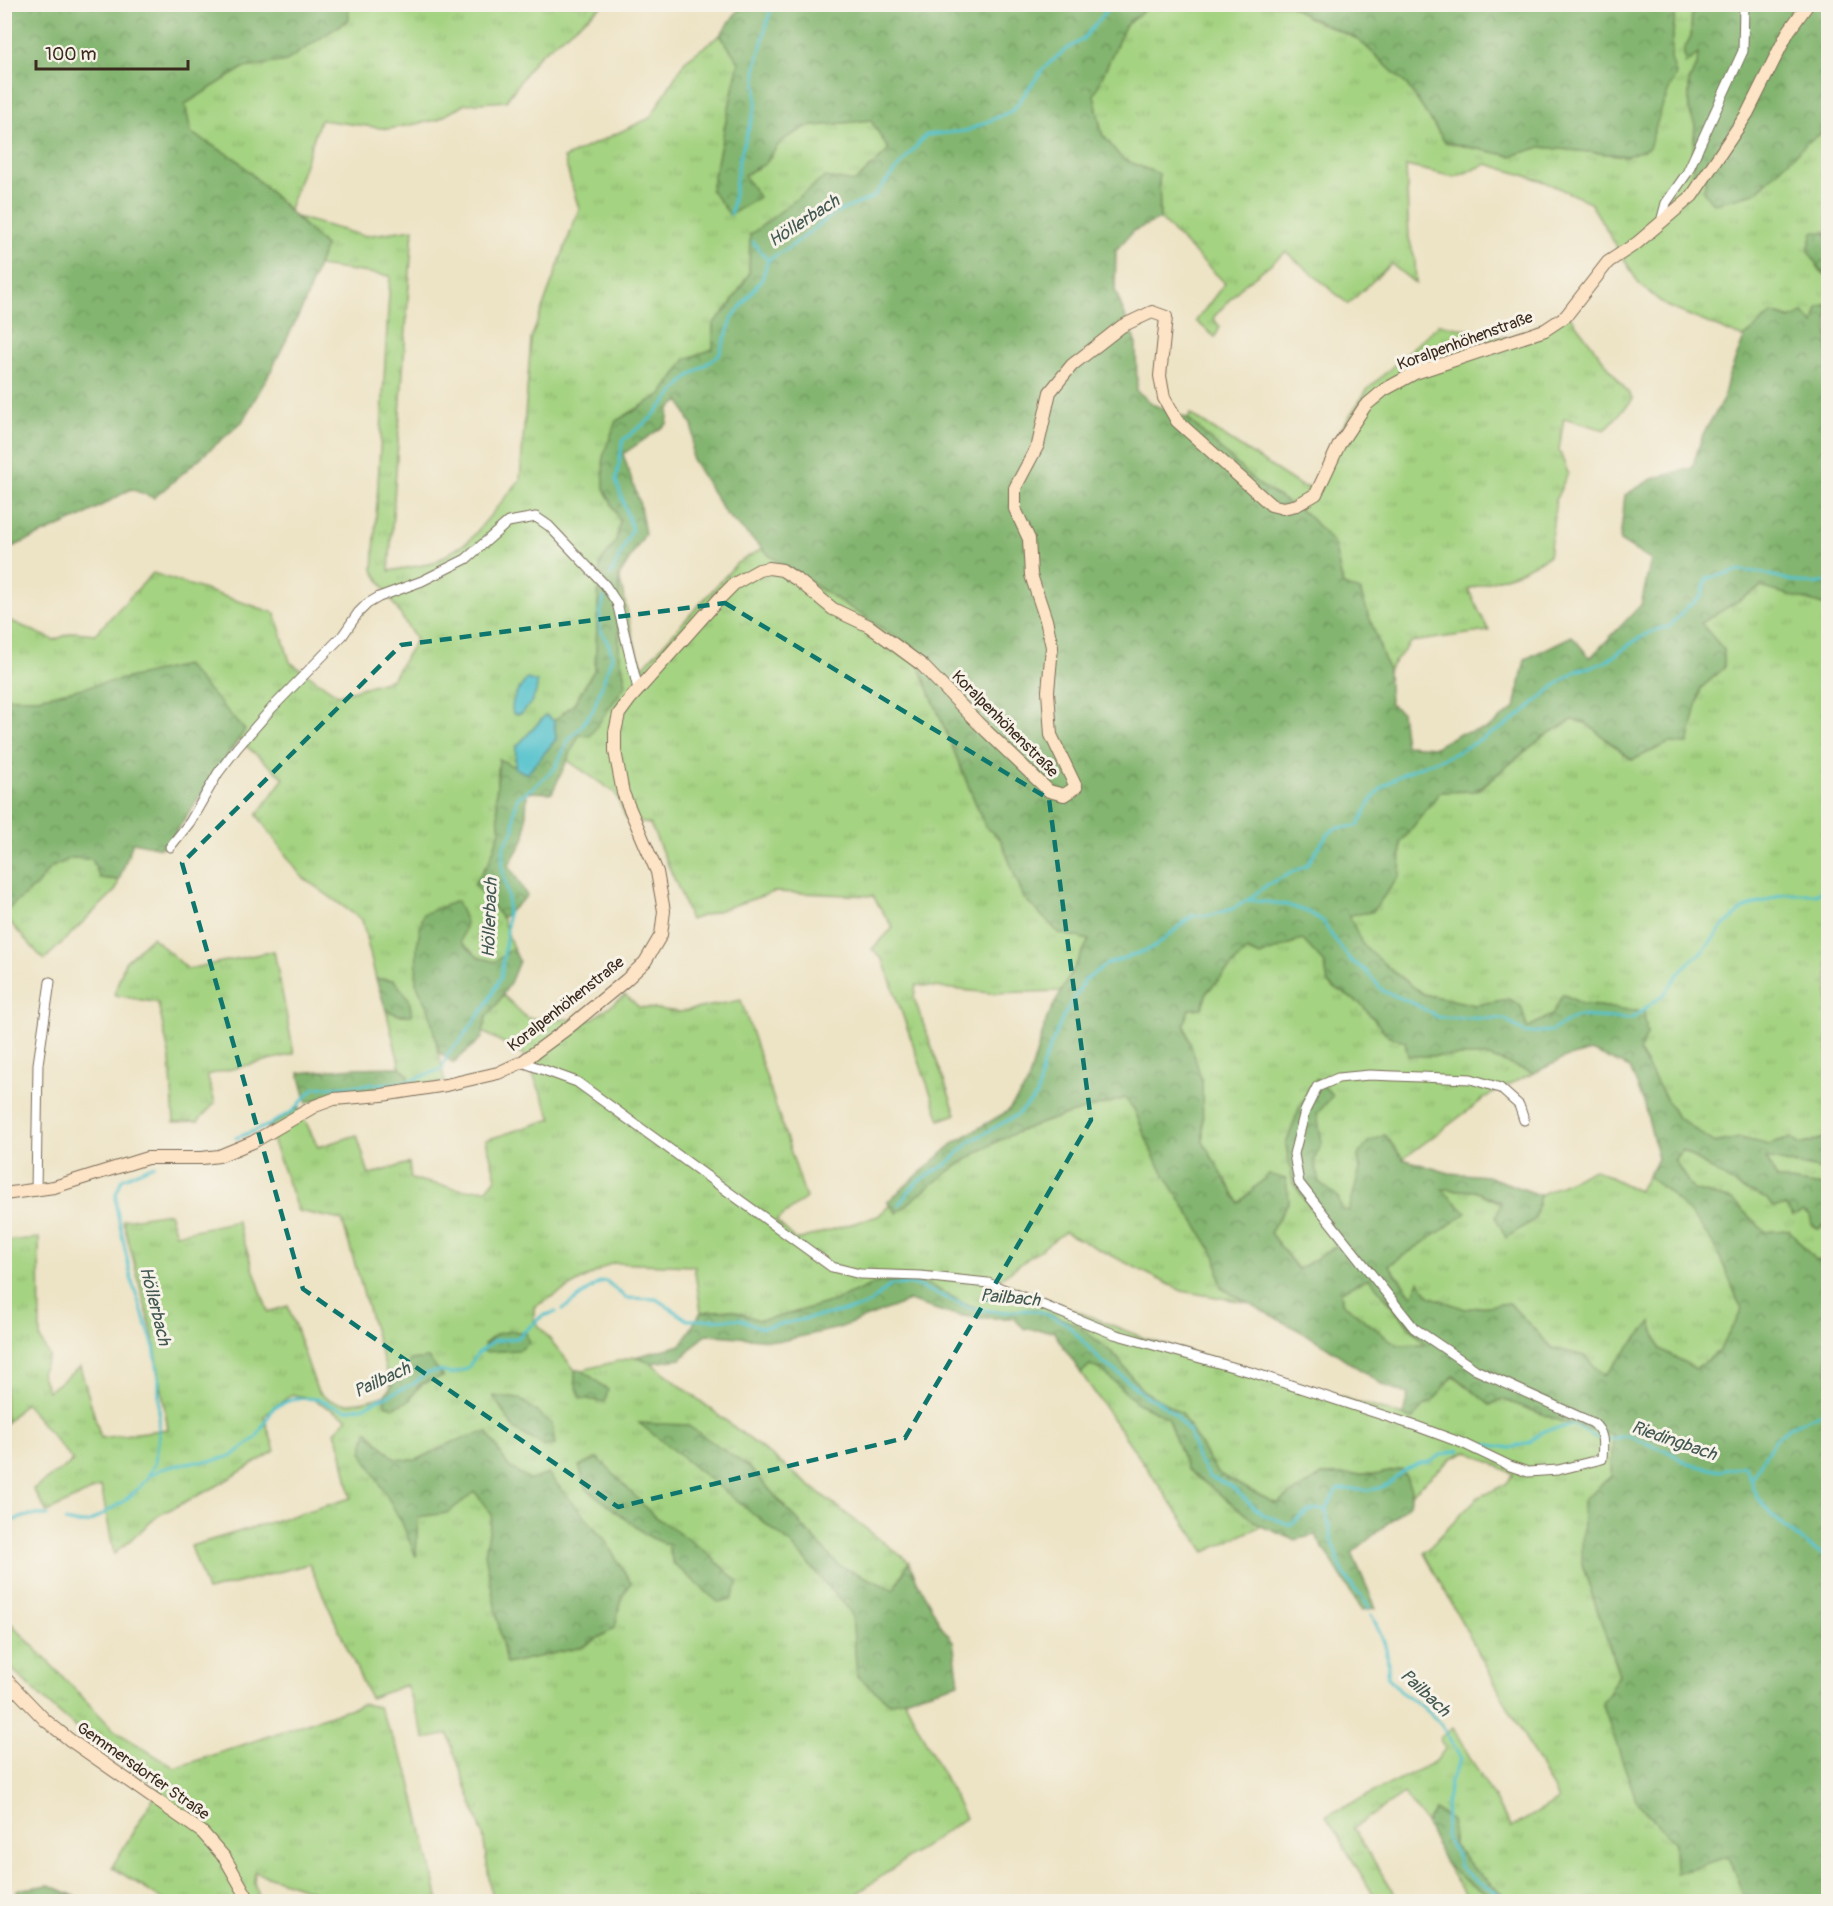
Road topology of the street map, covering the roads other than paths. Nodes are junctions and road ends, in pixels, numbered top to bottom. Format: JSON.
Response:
{"nodes":[{"id":1,"x":1744,"y":4,"type":"edge"},
{"id":2,"x":1808,"y":4,"type":"edge"},
{"id":3,"x":1661,"y":222,"type":"junction"},
{"id":4,"x":638,"y":689,"type":"junction"},
{"id":5,"x":170,"y":847,"type":"dead end"},
{"id":6,"x":51,"y":982,"type":"dead end"},
{"id":7,"x":522,"y":1062,"type":"junction"},
{"id":8,"x":1524,"y":1120,"type":"dead end"},
{"id":9,"x":36,"y":1191,"type":"junction"},
{"id":10,"x":4,"y":1194,"type":"edge"},
{"id":11,"x":4,"y":1677,"type":"edge"},
{"id":12,"x":250,"y":1902,"type":"edge"}],
"edges":[{"from":1,"to":3,"type":"street"},
{"from":2,"to":3,"type":"street","name":"Koralpenhöhenstraße"},
{"from":3,"to":4,"type":"street","name":"Koralpenhöhenstraße"},
{"from":4,"to":5,"type":"street"},
{"from":4,"to":7,"type":"street","name":"Koralpenhöhenstraße"},
{"from":6,"to":9,"type":"street"},
{"from":7,"to":8,"type":"street"},
{"from":7,"to":9,"type":"street","name":"Koralpenhöhenstraße"},
{"from":9,"to":10,"type":"street","name":"Koralpenhöhenstraße"},
{"from":11,"to":12,"type":"street","name":"Gemmersdorfer Straße"}]}
